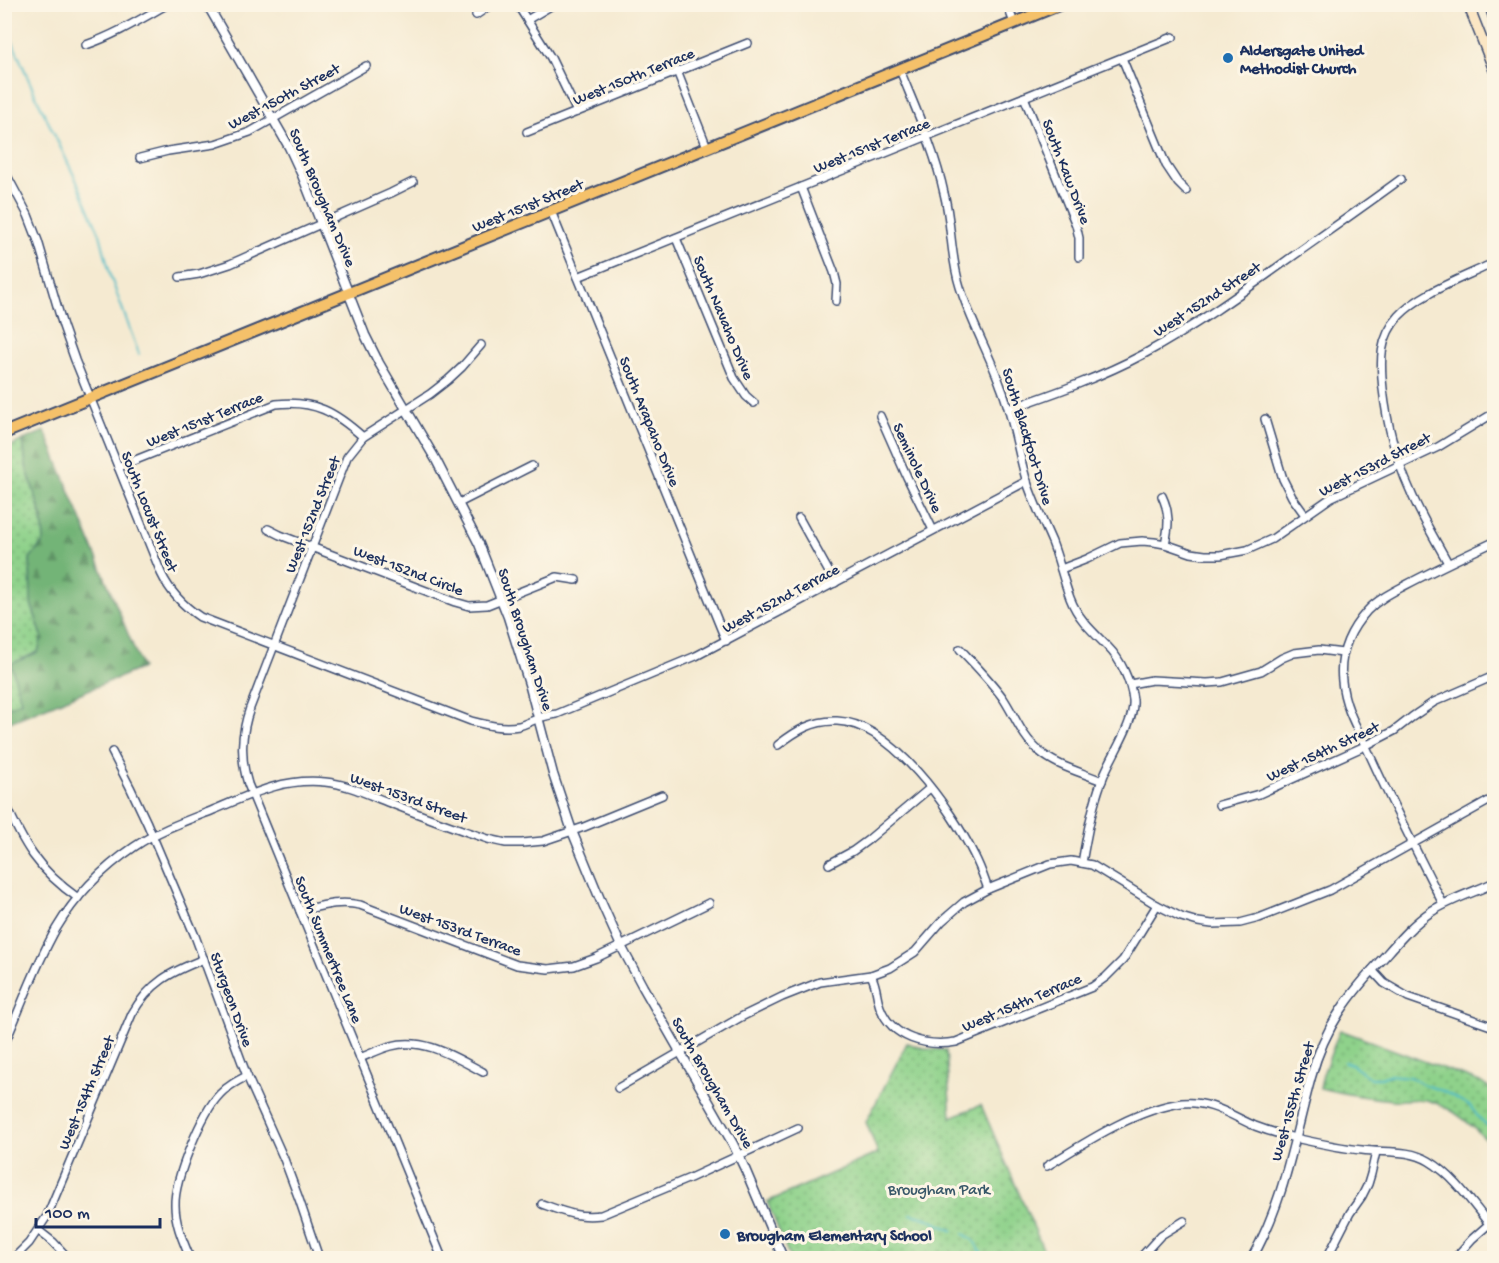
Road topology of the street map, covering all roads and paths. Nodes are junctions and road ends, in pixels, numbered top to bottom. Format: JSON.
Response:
{"nodes":[{"id":1,"x":168,"y":4,"type":"edge"},
{"id":2,"x":207,"y":4,"type":"edge"},
{"id":3,"x":492,"y":4,"type":"edge"},
{"id":4,"x":517,"y":4,"type":"edge"},
{"id":5,"x":554,"y":4,"type":"edge"},
{"id":6,"x":1007,"y":4,"type":"edge"},
{"id":7,"x":1061,"y":4,"type":"edge"},
{"id":8,"x":1468,"y":4,"type":"edge"},
{"id":9,"x":1489,"y":4,"type":"edge"},
{"id":10,"x":476,"y":15,"type":"dead end"},
{"id":11,"x":1494,"y":18,"type":"edge"},
{"id":12,"x":527,"y":20,"type":"junction"},
{"id":13,"x":1014,"y":23,"type":"junction"},
{"id":14,"x":1173,"y":37,"type":"dead end"},
{"id":15,"x":748,"y":43,"type":"dead end"},
{"id":16,"x":86,"y":45,"type":"dead end"},
{"id":17,"x":1492,"y":57,"type":"edge"},
{"id":18,"x":1122,"y":58,"type":"junction"},
{"id":19,"x":366,"y":66,"type":"dead end"},
{"id":20,"x":900,"y":70,"type":"junction"},
{"id":21,"x":1494,"y":70,"type":"edge"},
{"id":22,"x":677,"y":71,"type":"junction"},
{"id":23,"x":1024,"y":97,"type":"junction"},
{"id":24,"x":577,"y":112,"type":"junction"},
{"id":25,"x":274,"y":119,"type":"junction"},
{"id":26,"x":528,"y":132,"type":"dead end"},
{"id":27,"x":927,"y":136,"type":"junction"},
{"id":28,"x":707,"y":147,"type":"junction"},
{"id":29,"x":140,"y":158,"type":"dead end"},
{"id":30,"x":4,"y":170,"type":"edge"},
{"id":31,"x":1401,"y":179,"type":"dead end"},
{"id":32,"x":413,"y":182,"type":"dead end"},
{"id":33,"x":801,"y":187,"type":"junction"},
{"id":34,"x":1186,"y":191,"type":"dead end"},
{"id":35,"x":551,"y":211,"type":"junction"},
{"id":36,"x":321,"y":225,"type":"junction"},
{"id":37,"x":676,"y":237,"type":"junction"},
{"id":38,"x":1079,"y":257,"type":"dead end"},
{"id":39,"x":1486,"y":266,"type":"dead end"},
{"id":40,"x":180,"y":277,"type":"dead end"},
{"id":41,"x":578,"y":277,"type":"junction"},
{"id":42,"x":348,"y":293,"type":"junction"},
{"id":43,"x":836,"y":301,"type":"dead end"},
{"id":44,"x":481,"y":345,"type":"dead end"},
{"id":45,"x":90,"y":399,"type":"junction"},
{"id":46,"x":754,"y":403,"type":"dead end"},
{"id":47,"x":406,"y":409,"type":"junction"},
{"id":48,"x":1009,"y":409,"type":"junction"},
{"id":49,"x":1494,"y":413,"type":"edge"},
{"id":50,"x":880,"y":416,"type":"dead end"},
{"id":51,"x":1265,"y":419,"type":"dead end"},
{"id":52,"x":4,"y":434,"type":"edge"},
{"id":53,"x":363,"y":437,"type":"junction"},
{"id":54,"x":1400,"y":465,"type":"junction"},
{"id":55,"x":532,"y":466,"type":"dead end"},
{"id":56,"x":118,"y":467,"type":"junction"},
{"id":57,"x":1027,"y":481,"type":"junction"},
{"id":58,"x":1161,"y":496,"type":"dead end"},
{"id":59,"x":459,"y":503,"type":"junction"},
{"id":60,"x":1305,"y":515,"type":"junction"},
{"id":61,"x":799,"y":518,"type":"dead end"},
{"id":62,"x":268,"y":529,"type":"dead end"},
{"id":63,"x":933,"y":530,"type":"junction"},
{"id":64,"x":1494,"y":542,"type":"edge"},
{"id":65,"x":1165,"y":544,"type":"junction"},
{"id":66,"x":312,"y":546,"type":"junction"},
{"id":67,"x":1448,"y":563,"type":"junction"},
{"id":68,"x":1061,"y":569,"type":"junction"},
{"id":69,"x":576,"y":580,"type":"dead end"},
{"id":70,"x":835,"y":583,"type":"junction"},
{"id":71,"x":501,"y":599,"type":"junction"},
{"id":72,"x":726,"y":641,"type":"junction"},
{"id":73,"x":274,"y":645,"type":"junction"},
{"id":74,"x":960,"y":649,"type":"dead end"},
{"id":75,"x":1343,"y":653,"type":"junction"},
{"id":76,"x":1494,"y":676,"type":"edge"},
{"id":77,"x":1130,"y":684,"type":"junction"},
{"id":78,"x":537,"y":719,"type":"junction"},
{"id":79,"x":778,"y":745,"type":"dead end"},
{"id":80,"x":1365,"y":746,"type":"junction"},
{"id":81,"x":112,"y":752,"type":"dead end"},
{"id":82,"x":1102,"y":781,"type":"junction"},
{"id":83,"x":930,"y":788,"type":"junction"},
{"id":84,"x":252,"y":794,"type":"junction"},
{"id":85,"x":662,"y":795,"type":"dead end"},
{"id":86,"x":1494,"y":798,"type":"edge"},
{"id":87,"x":4,"y":800,"type":"edge"},
{"id":88,"x":1219,"y":805,"type":"dead end"},
{"id":89,"x":572,"y":831,"type":"junction"},
{"id":90,"x":152,"y":836,"type":"junction"},
{"id":91,"x":1413,"y":843,"type":"junction"},
{"id":92,"x":1082,"y":863,"type":"junction"},
{"id":93,"x":829,"y":864,"type":"dead end"},
{"id":94,"x":1494,"y":883,"type":"edge"},
{"id":95,"x":988,"y":889,"type":"junction"},
{"id":96,"x":78,"y":898,"type":"junction"},
{"id":97,"x":709,"y":903,"type":"dead end"},
{"id":98,"x":1443,"y":904,"type":"junction"},
{"id":99,"x":1157,"y":905,"type":"junction"},
{"id":100,"x":300,"y":911,"type":"junction"},
{"id":101,"x":621,"y":946,"type":"junction"},
{"id":102,"x":204,"y":959,"type":"junction"},
{"id":103,"x":1372,"y":969,"type":"junction"},
{"id":104,"x":870,"y":975,"type":"junction"},
{"id":105,"x":1494,"y":1027,"type":"edge"},
{"id":106,"x":4,"y":1046,"type":"edge"},
{"id":107,"x":680,"y":1051,"type":"junction"},
{"id":108,"x":360,"y":1058,"type":"junction"},
{"id":109,"x":483,"y":1072,"type":"dead end"},
{"id":110,"x":247,"y":1076,"type":"junction"},
{"id":111,"x":618,"y":1088,"type":"dead end"},
{"id":112,"x":798,"y":1128,"type":"dead end"},
{"id":113,"x":1296,"y":1138,"type":"junction"},
{"id":114,"x":1376,"y":1152,"type":"junction"},
{"id":115,"x":739,"y":1155,"type":"junction"},
{"id":116,"x":1047,"y":1166,"type":"dead end"},
{"id":117,"x":543,"y":1204,"type":"dead end"},
{"id":118,"x":1184,"y":1221,"type":"dead end"},
{"id":119,"x":1492,"y":1227,"type":"edge"},
{"id":120,"x":39,"y":1231,"type":"junction"},
{"id":121,"x":14,"y":1258,"type":"edge"},
{"id":122,"x":68,"y":1258,"type":"edge"},
{"id":123,"x":190,"y":1258,"type":"edge"},
{"id":124,"x":319,"y":1258,"type":"edge"},
{"id":125,"x":442,"y":1258,"type":"edge"},
{"id":126,"x":783,"y":1258,"type":"edge"},
{"id":127,"x":1140,"y":1258,"type":"edge"},
{"id":128,"x":1252,"y":1258,"type":"edge"},
{"id":129,"x":1327,"y":1258,"type":"edge"},
{"id":130,"x":1455,"y":1258,"type":"edge"}],
"edges":[{"from":1,"to":16,"type":"street"},
{"from":2,"to":25,"type":"street","name":"South Brougham Drive"},
{"from":3,"to":10,"type":"street"},
{"from":4,"to":12,"type":"street"},
{"from":5,"to":12,"type":"street"},
{"from":6,"to":13,"type":"street"},
{"from":7,"to":13,"type":"main road","name":"West 151st Street"},
{"from":8,"to":17,"type":"main road"},
{"from":9,"to":11,"type":"main road"},
{"from":12,"to":24,"type":"street"},
{"from":13,"to":20,"type":"main road","name":"West 151st Street"},
{"from":14,"to":18,"type":"street","name":"West 151st Terrace"},
{"from":15,"to":22,"type":"street","name":"West 150th Terrace"},
{"from":17,"to":21,"type":"main road"},
{"from":18,"to":23,"type":"street","name":"West 151st Terrace"},
{"from":18,"to":34,"type":"street"},
{"from":19,"to":25,"type":"street","name":"West 150th Street"},
{"from":20,"to":27,"type":"street","name":"South Blackfoot Drive"},
{"from":20,"to":28,"type":"main road","name":"West 151st Street"},
{"from":22,"to":24,"type":"street","name":"West 150th Terrace"},
{"from":22,"to":28,"type":"street"},
{"from":23,"to":27,"type":"street","name":"West 151st Terrace"},
{"from":23,"to":38,"type":"street","name":"South Kaw Drive"},
{"from":24,"to":26,"type":"street","name":"West 150th Terrace"},
{"from":25,"to":29,"type":"street","name":"West 150th Street"},
{"from":25,"to":36,"type":"street","name":"South Brougham Drive"},
{"from":27,"to":33,"type":"street","name":"West 151st Terrace"},
{"from":27,"to":48,"type":"street","name":"South Blackfoot Drive"},
{"from":28,"to":35,"type":"main road","name":"West 151st Street"},
{"from":30,"to":45,"type":"street","name":"South Locust Street"},
{"from":31,"to":48,"type":"street","name":"West 152nd Street"},
{"from":32,"to":36,"type":"street"},
{"from":33,"to":37,"type":"street","name":"West 151st Terrace"},
{"from":33,"to":43,"type":"street"},
{"from":35,"to":41,"type":"street","name":"South Arapaho Drive"},
{"from":35,"to":42,"type":"main road","name":"West 151st Street"},
{"from":36,"to":40,"type":"street"},
{"from":36,"to":42,"type":"street","name":"South Brougham Drive"},
{"from":37,"to":41,"type":"street","name":"West 151st Terrace"},
{"from":37,"to":46,"type":"street","name":"South Navaho Drive"},
{"from":39,"to":54,"type":"street"},
{"from":41,"to":72,"type":"street","name":"South Arapaho Drive"},
{"from":42,"to":45,"type":"main road","name":"West 151st Street"},
{"from":42,"to":47,"type":"street","name":"South Brougham Drive"},
{"from":44,"to":47,"type":"street","name":"West 152nd Street"},
{"from":45,"to":52,"type":"main road","name":"West 151st Street"},
{"from":45,"to":56,"type":"street","name":"South Locust Street"},
{"from":47,"to":53,"type":"street","name":"West 152nd Street"},
{"from":47,"to":59,"type":"street","name":"South Brougham Drive"},
{"from":48,"to":57,"type":"street","name":"South Blackfoot Drive"},
{"from":49,"to":54,"type":"street","name":"West 153rd Street"},
{"from":50,"to":63,"type":"street","name":"Seminole Drive"},
{"from":51,"to":60,"type":"street"},
{"from":53,"to":56,"type":"street","name":"West 151st Terrace"},
{"from":53,"to":66,"type":"street","name":"West 152nd Street"},
{"from":54,"to":60,"type":"street","name":"West 153rd Street"},
{"from":54,"to":67,"type":"street"},
{"from":55,"to":59,"type":"street"},
{"from":56,"to":73,"type":"street","name":"South Locust Street"},
{"from":57,"to":63,"type":"street","name":"West 152nd Terrace"},
{"from":57,"to":68,"type":"street","name":"South Blackfoot Drive"},
{"from":58,"to":65,"type":"street"},
{"from":59,"to":71,"type":"street","name":"South Brougham Drive"},
{"from":60,"to":65,"type":"street","name":"West 153rd Street"},
{"from":61,"to":70,"type":"street"},
{"from":62,"to":66,"type":"street","name":"West 152nd Circle"},
{"from":63,"to":70,"type":"street","name":"West 152nd Terrace"},
{"from":64,"to":67,"type":"street"},
{"from":65,"to":68,"type":"street","name":"West 153rd Street"},
{"from":66,"to":71,"type":"street","name":"West 152nd Circle"},
{"from":66,"to":73,"type":"street","name":"West 152nd Street"},
{"from":67,"to":75,"type":"street"},
{"from":68,"to":77,"type":"street","name":"South Blackfoot Drive"},
{"from":69,"to":71,"type":"street","name":"West 152nd Circle"},
{"from":70,"to":72,"type":"street","name":"West 152nd Terrace"},
{"from":71,"to":78,"type":"street","name":"South Brougham Drive"},
{"from":72,"to":78,"type":"street","name":"West 152nd Terrace"},
{"from":73,"to":78,"type":"street","name":"South Locust Street"},
{"from":73,"to":84,"type":"street","name":"South Summertree Lane"},
{"from":74,"to":82,"type":"street"},
{"from":75,"to":77,"type":"street"},
{"from":75,"to":80,"type":"street"},
{"from":76,"to":80,"type":"street","name":"West 154th Street"},
{"from":77,"to":82,"type":"street","name":"South Blackfoot Drive"},
{"from":78,"to":89,"type":"street","name":"South Brougham Drive"},
{"from":79,"to":83,"type":"street"},
{"from":80,"to":88,"type":"street","name":"West 154th Street"},
{"from":80,"to":91,"type":"street"},
{"from":81,"to":90,"type":"street","name":"Sturgeon Drive"},
{"from":82,"to":92,"type":"street","name":"South Blackfoot Drive"},
{"from":83,"to":93,"type":"street"},
{"from":83,"to":95,"type":"street"},
{"from":84,"to":89,"type":"street","name":"West 153rd Street"},
{"from":84,"to":90,"type":"street","name":"West 153rd Street"},
{"from":84,"to":100,"type":"street","name":"South Summertree Lane"},
{"from":85,"to":89,"type":"street","name":"West 153rd Street"},
{"from":86,"to":91,"type":"street"},
{"from":87,"to":96,"type":"street"},
{"from":89,"to":101,"type":"street","name":"South Brougham Drive"},
{"from":90,"to":96,"type":"street","name":"West 153rd Street"},
{"from":90,"to":102,"type":"street","name":"Sturgeon Drive"},
{"from":91,"to":98,"type":"street"},
{"from":91,"to":99,"type":"street"},
{"from":92,"to":95,"type":"street"},
{"from":92,"to":99,"type":"street"},
{"from":94,"to":98,"type":"street","name":"West 155th Street"},
{"from":95,"to":104,"type":"street"},
{"from":96,"to":106,"type":"street","name":"West 153rd Street"},
{"from":97,"to":101,"type":"street","name":"West 153rd Terrace"},
{"from":98,"to":103,"type":"street","name":"West 155th Street"},
{"from":99,"to":104,"type":"street","name":"West 154th Terrace"},
{"from":100,"to":101,"type":"street","name":"West 153rd Terrace"},
{"from":100,"to":108,"type":"street","name":"South Summertree Lane"},
{"from":101,"to":107,"type":"street","name":"South Brougham Drive"},
{"from":102,"to":110,"type":"street","name":"Sturgeon Drive"},
{"from":102,"to":120,"type":"street","name":"West 154th Street"},
{"from":103,"to":105,"type":"street"},
{"from":103,"to":113,"type":"street","name":"West 155th Street"},
{"from":104,"to":107,"type":"street"},
{"from":107,"to":111,"type":"street"},
{"from":107,"to":115,"type":"street","name":"South Brougham Drive"},
{"from":108,"to":109,"type":"street"},
{"from":108,"to":125,"type":"street","name":"South Summertree Lane"},
{"from":110,"to":123,"type":"street"},
{"from":110,"to":124,"type":"street","name":"Sturgeon Drive"},
{"from":112,"to":115,"type":"street"},
{"from":113,"to":114,"type":"street"},
{"from":113,"to":116,"type":"street"},
{"from":113,"to":128,"type":"street","name":"West 155th Street"},
{"from":114,"to":119,"type":"street"},
{"from":114,"to":129,"type":"street"},
{"from":115,"to":117,"type":"street"},
{"from":115,"to":126,"type":"street","name":"South Brougham Drive"},
{"from":118,"to":127,"type":"street"},
{"from":119,"to":130,"type":"street"},
{"from":120,"to":121,"type":"street","name":"West 154th Street"},
{"from":120,"to":122,"type":"street"}]}
